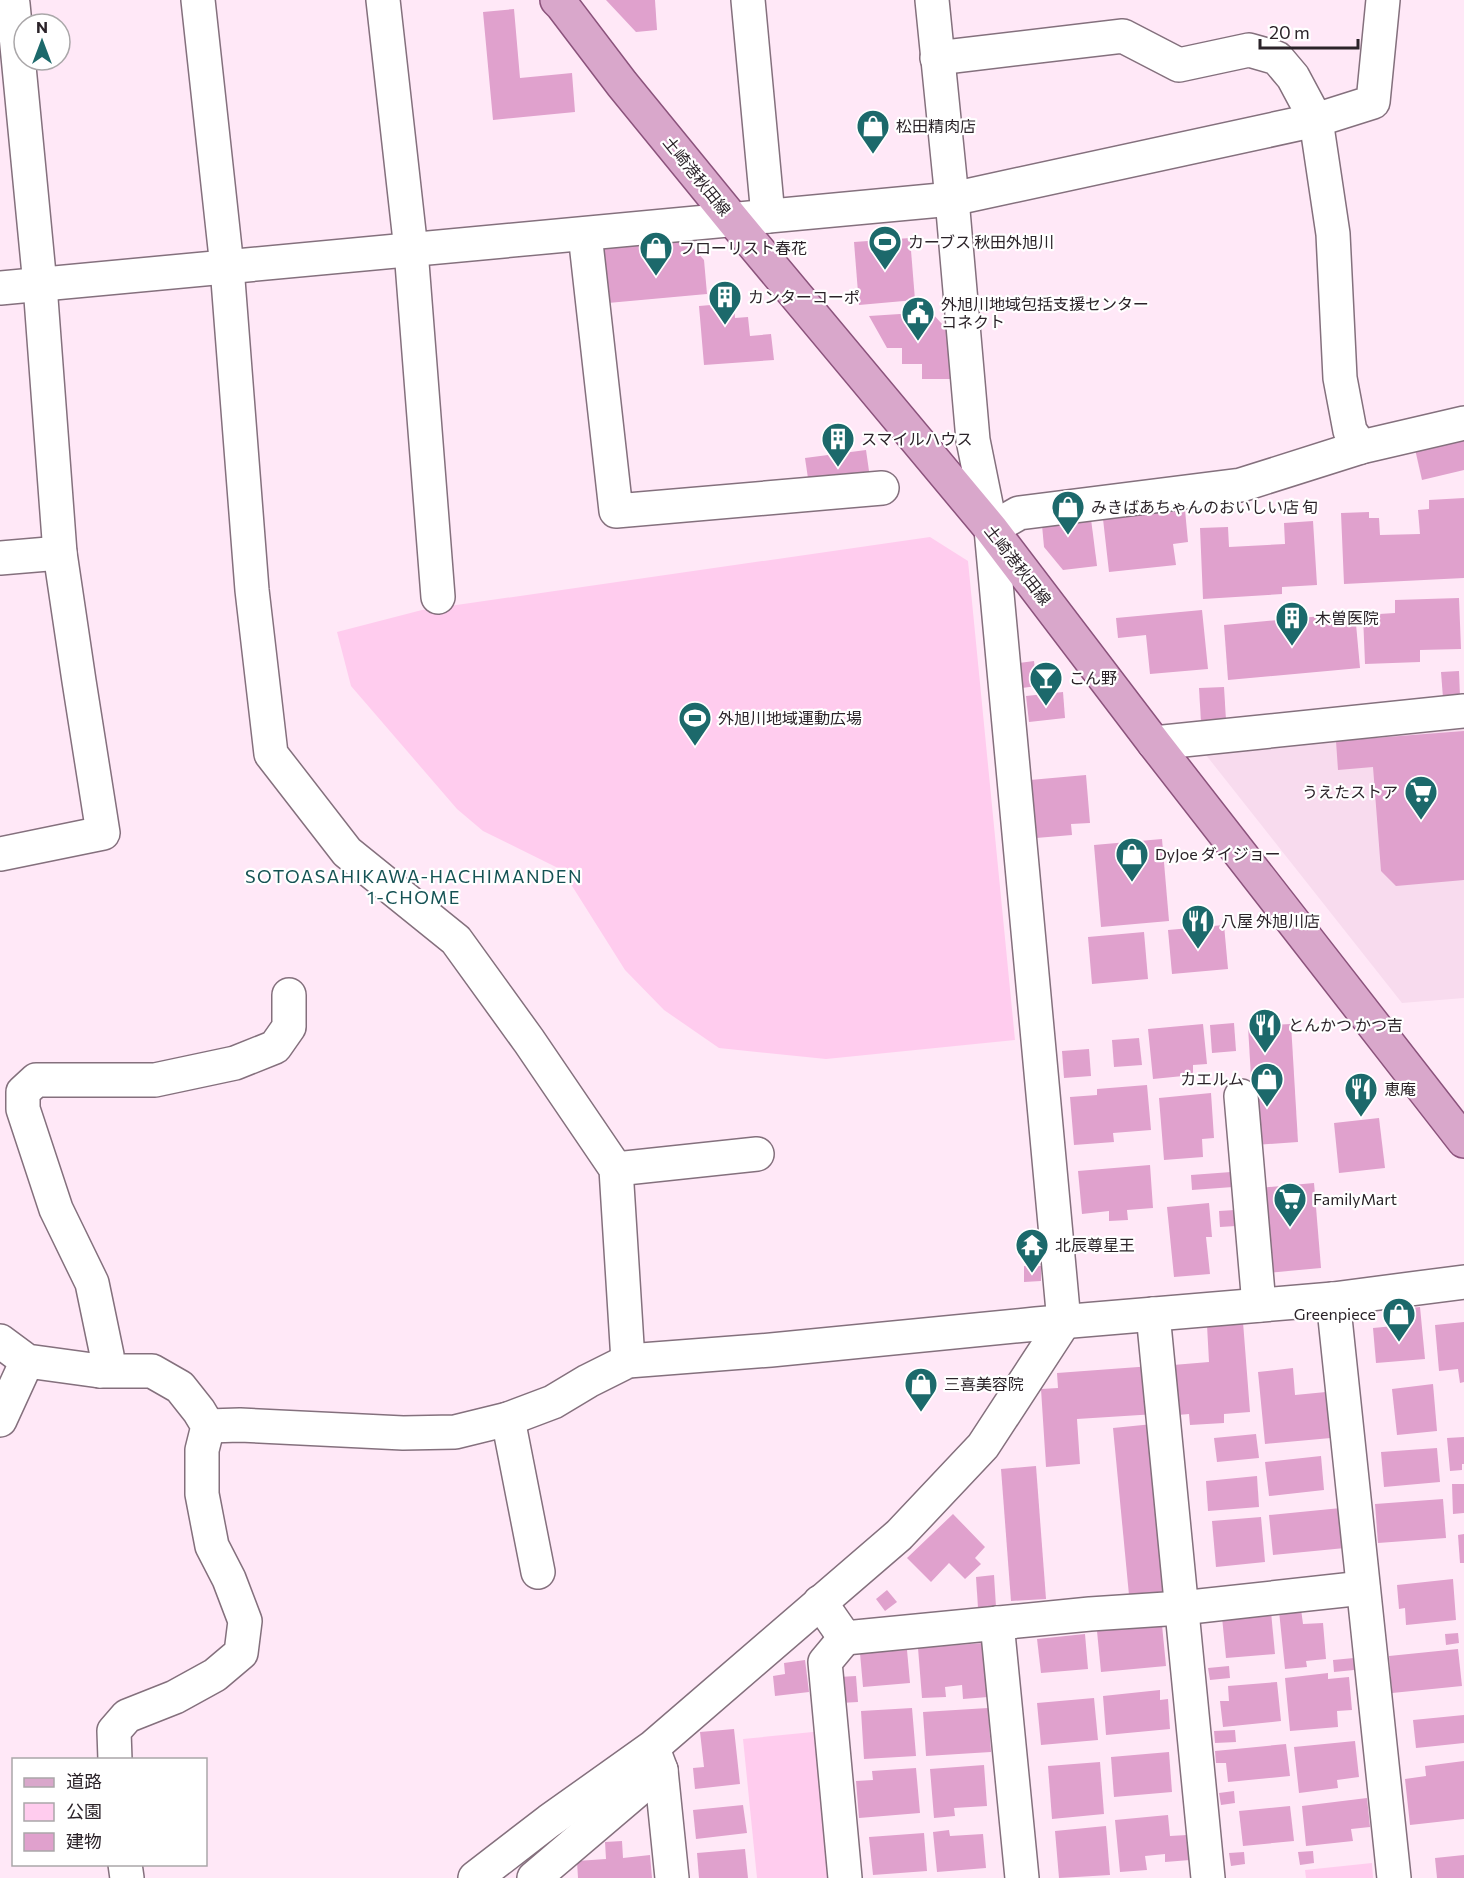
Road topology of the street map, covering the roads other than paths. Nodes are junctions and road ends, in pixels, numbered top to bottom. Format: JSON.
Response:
{"nodes":[{"id":1,"x":198,"y":0,"type":"edge"},
{"id":2,"x":383,"y":0,"type":"edge"},
{"id":3,"x":747,"y":0,"type":"edge"},
{"id":4,"x":932,"y":0,"type":"edge"},
{"id":5,"x":1383,"y":0,"type":"edge"},
{"id":6,"x":560,"y":2,"type":"edge"},
{"id":7,"x":13,"y":4,"type":"dead end"},
{"id":8,"x":938,"y":58,"type":"junction"},
{"id":9,"x":1316,"y":120,"type":"junction"},
{"id":10,"x":952,"y":199,"type":"junction"},
{"id":11,"x":768,"y":216,"type":"junction"},
{"id":12,"x":733,"y":220,"type":"junction"},
{"id":13,"x":585,"y":234,"type":"junction"},
{"id":14,"x":411,"y":250,"type":"junction"},
{"id":15,"x":228,"y":267,"type":"junction"},
{"id":16,"x":40,"y":285,"type":"junction"},
{"id":17,"x":0,"y":288,"type":"edge"},
{"id":18,"x":1464,"y":423,"type":"edge"},
{"id":19,"x":1362,"y":447,"type":"junction"},
{"id":20,"x":882,"y":488,"type":"dead end"},
{"id":21,"x":991,"y":529,"type":"junction"},
{"id":22,"x":60,"y":553,"type":"junction"},
{"id":23,"x":0,"y":558,"type":"edge"},
{"id":24,"x":438,"y":597,"type":"dead end"},
{"id":25,"x":1464,"y":711,"type":"edge"},
{"id":26,"x":1154,"y":743,"type":"junction"},
{"id":27,"x":0,"y":854,"type":"edge"},
{"id":28,"x":289,"y":995,"type":"dead end"},
{"id":29,"x":1241,"y":1096,"type":"dead end"},
{"id":30,"x":1464,"y":1141,"type":"edge"},
{"id":31,"x":757,"y":1154,"type":"dead end"},
{"id":32,"x":616,"y":1169,"type":"junction"},
{"id":33,"x":1464,"y":1282,"type":"edge"},
{"id":34,"x":1333,"y":1299,"type":"junction"},
{"id":35,"x":1259,"y":1305,"type":"junction"},
{"id":36,"x":1153,"y":1314,"type":"junction"},
{"id":37,"x":1064,"y":1322,"type":"junction"},
{"id":38,"x":0,"y":1341,"type":"edge"},
{"id":39,"x":27,"y":1361,"type":"junction"},
{"id":40,"x":628,"y":1361,"type":"junction"},
{"id":41,"x":100,"y":1371,"type":"junction"},
{"id":42,"x":508,"y":1419,"type":"junction"},
{"id":43,"x":0,"y":1420,"type":"edge"},
{"id":44,"x":208,"y":1426,"type":"junction"},
{"id":45,"x":538,"y":1572,"type":"dead end"},
{"id":46,"x":1363,"y":1588,"type":"junction"},
{"id":47,"x":820,"y":1602,"type":"junction"},
{"id":48,"x":1181,"y":1608,"type":"junction"},
{"id":49,"x":997,"y":1623,"type":"junction"},
{"id":50,"x":846,"y":1638,"type":"junction"},
{"id":51,"x":115,"y":1758,"type":"edge"},
{"id":52,"x":657,"y":1759,"type":"junction"},
{"id":53,"x":475,"y":1878,"type":"edge"},
{"id":54,"x":534,"y":1878,"type":"edge"},
{"id":55,"x":672,"y":1878,"type":"edge"},
{"id":56,"x":845,"y":1878,"type":"edge"},
{"id":57,"x":1022,"y":1878,"type":"edge"},
{"id":58,"x":1208,"y":1878,"type":"edge"},
{"id":59,"x":1394,"y":1878,"type":"edge"}],
"edges":[{"from":1,"to":15,"type":"street"},
{"from":2,"to":14,"type":"street"},
{"from":3,"to":11,"type":"street"},
{"from":4,"to":8,"type":"street"},
{"from":5,"to":9,"type":"street"},
{"from":6,"to":12,"type":"main road","name":"土崎港秋田線"},
{"from":7,"to":16,"type":"street"},
{"from":8,"to":9,"type":"street"},
{"from":8,"to":10,"type":"street"},
{"from":9,"to":10,"type":"street"},
{"from":9,"to":19,"type":"street"},
{"from":10,"to":11,"type":"street"},
{"from":10,"to":21,"type":"street"},
{"from":11,"to":12,"type":"street"},
{"from":12,"to":13,"type":"street"},
{"from":12,"to":21,"type":"main road","name":"土崎港秋田線"},
{"from":13,"to":14,"type":"street"},
{"from":13,"to":20,"type":"street"},
{"from":14,"to":15,"type":"street"},
{"from":14,"to":24,"type":"street"},
{"from":15,"to":16,"type":"street"},
{"from":15,"to":32,"type":"street"},
{"from":16,"to":17,"type":"street"},
{"from":16,"to":22,"type":"street"},
{"from":18,"to":19,"type":"street"},
{"from":19,"to":21,"type":"street"},
{"from":21,"to":26,"type":"main road","name":"土崎港秋田線"},
{"from":21,"to":37,"type":"street"},
{"from":22,"to":23,"type":"street"},
{"from":22,"to":27,"type":"street"},
{"from":25,"to":26,"type":"street"},
{"from":26,"to":30,"type":"main road","name":"土崎港秋田線"},
{"from":28,"to":41,"type":"street"},
{"from":29,"to":35,"type":"street"},
{"from":31,"to":32,"type":"street"},
{"from":32,"to":40,"type":"street"},
{"from":33,"to":34,"type":"street"},
{"from":34,"to":35,"type":"street"},
{"from":34,"to":46,"type":"street"},
{"from":35,"to":36,"type":"street"},
{"from":36,"to":37,"type":"street"},
{"from":36,"to":48,"type":"street"},
{"from":37,"to":40,"type":"street"},
{"from":37,"to":47,"type":"street"},
{"from":38,"to":39,"type":"street"},
{"from":39,"to":41,"type":"street"},
{"from":39,"to":43,"type":"street"},
{"from":40,"to":42,"type":"street"},
{"from":41,"to":44,"type":"street"},
{"from":42,"to":44,"type":"street"},
{"from":42,"to":45,"type":"street"},
{"from":44,"to":51,"type":"street"},
{"from":46,"to":48,"type":"street"},
{"from":46,"to":59,"type":"street"},
{"from":47,"to":50,"type":"street"},
{"from":47,"to":52,"type":"street"},
{"from":48,"to":49,"type":"street"},
{"from":48,"to":58,"type":"street"},
{"from":49,"to":50,"type":"street"},
{"from":49,"to":57,"type":"street"},
{"from":50,"to":56,"type":"street"},
{"from":52,"to":53,"type":"street"},
{"from":52,"to":54,"type":"street"},
{"from":52,"to":55,"type":"street"}]}
